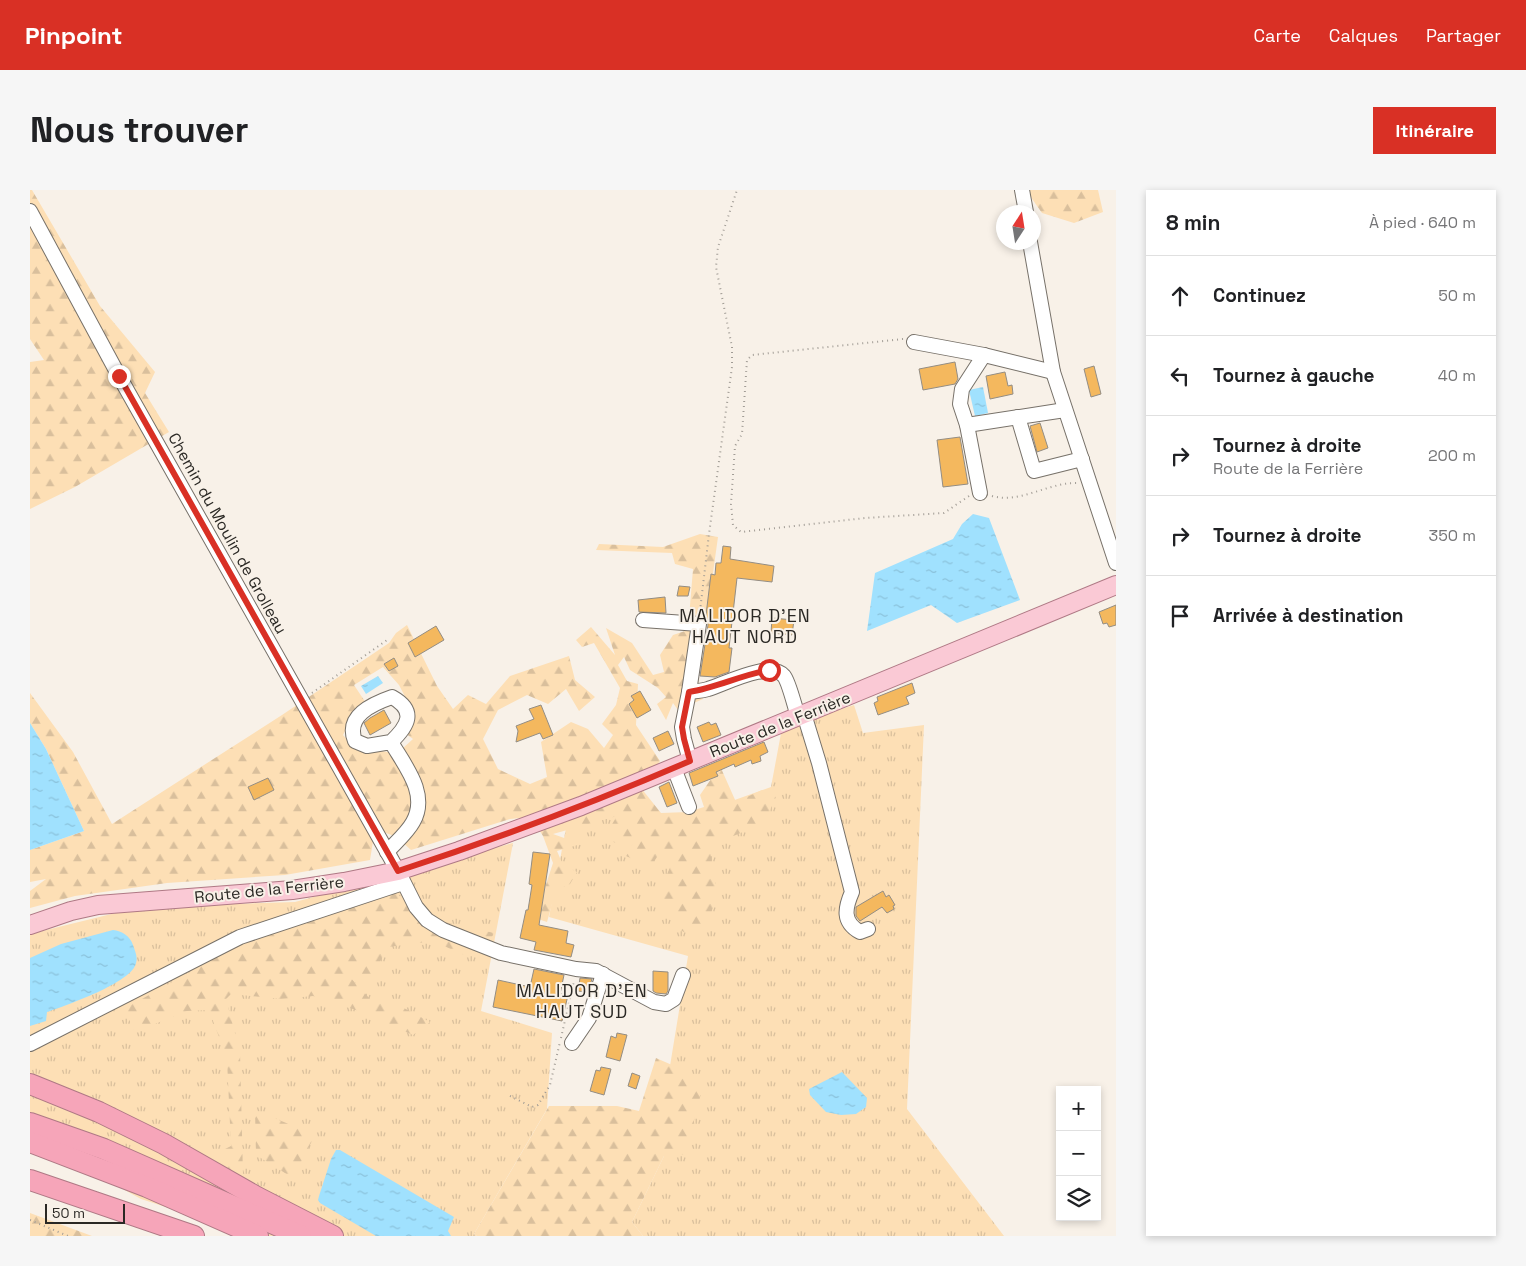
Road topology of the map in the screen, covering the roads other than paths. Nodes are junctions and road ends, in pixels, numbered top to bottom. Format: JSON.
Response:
{"nodes":[{"id":1,"x":1022,"y":190,"type":"edge"},
{"id":2,"x":1025,"y":205,"type":"edge"},
{"id":3,"x":30,"y":211,"type":"edge"},
{"id":4,"x":1031,"y":250,"type":"edge"},
{"id":5,"x":914,"y":342,"type":"road end"},
{"id":6,"x":984,"y":355,"type":"junction"},
{"id":7,"x":1053,"y":372,"type":"junction"},
{"id":8,"x":1065,"y":410,"type":"junction"},
{"id":9,"x":1018,"y":417,"type":"junction"},
{"id":10,"x":967,"y":425,"type":"junction"},
{"id":11,"x":1082,"y":459,"type":"junction"},
{"id":12,"x":980,"y":493,"type":"road end"},
{"id":13,"x":1116,"y":563,"type":"edge"},
{"id":14,"x":1116,"y":585,"type":"edge"},
{"id":15,"x":643,"y":620,"type":"dead end"},
{"id":16,"x":689,"y":692,"type":"junction"},
{"id":17,"x":801,"y":715,"type":"junction"},
{"id":18,"x":391,"y":742,"type":"dead end"},
{"id":19,"x":690,"y":761,"type":"junction"},
{"id":20,"x":674,"y":768,"type":"junction"},
{"id":21,"x":689,"y":807,"type":"dead end"},
{"id":22,"x":387,"y":852,"type":"junction"},
{"id":23,"x":401,"y":877,"type":"junction"},
{"id":24,"x":30,"y":925,"type":"edge"},
{"id":25,"x":868,"y":929,"type":"dead end"},
{"id":26,"x":603,"y":974,"type":"junction"},
{"id":27,"x":683,"y":975,"type":"dead end"},
{"id":28,"x":572,"y":1042,"type":"dead end"},
{"id":29,"x":30,"y":1044,"type":"edge"},
{"id":30,"x":30,"y":1084,"type":"edge"},
{"id":31,"x":30,"y":1123,"type":"edge"},
{"id":32,"x":30,"y":1142,"type":"edge"},
{"id":33,"x":30,"y":1180,"type":"edge"},
{"id":34,"x":194,"y":1236,"type":"edge"},
{"id":35,"x":258,"y":1236,"type":"edge"},
{"id":36,"x":301,"y":1236,"type":"edge"},
{"id":37,"x":333,"y":1236,"type":"edge"}],
"edges":[{"from":1,"to":2,"type":"street"},
{"from":3,"to":22,"type":"street","name":"Chemin du Moulin de Grolleau"},
{"from":4,"to":7,"type":"street"},
{"from":5,"to":6,"type":"street"},
{"from":6,"to":7,"type":"street"},
{"from":6,"to":10,"type":"street"},
{"from":7,"to":8,"type":"street"},
{"from":8,"to":9,"type":"street"},
{"from":8,"to":11,"type":"street"},
{"from":9,"to":10,"type":"street"},
{"from":9,"to":11,"type":"street"},
{"from":10,"to":12,"type":"street"},
{"from":11,"to":13,"type":"street"},
{"from":14,"to":17,"type":"main road","name":"Route de la Ferrière"},
{"from":15,"to":16,"type":"street"},
{"from":16,"to":17,"type":"street"},
{"from":16,"to":19,"type":"street"},
{"from":17,"to":19,"type":"main road","name":"Route de la Ferrière"},
{"from":17,"to":25,"type":"street"},
{"from":18,"to":22,"type":"street"},
{"from":19,"to":20,"type":"main road","name":"Route de la Ferrière"},
{"from":20,"to":21,"type":"street"},
{"from":20,"to":23,"type":"main road","name":"Route de la Ferrière"},
{"from":22,"to":23,"type":"street","name":"Chemin du Moulin de Grolleau"},
{"from":23,"to":24,"type":"main road","name":"Route de la Ferrière"},
{"from":23,"to":26,"type":"street","name":"Chemin du Moulin de Grolleau"},
{"from":23,"to":29,"type":"street"},
{"from":26,"to":27,"type":"street","name":"Chemin du Moulin de Grolleau"},
{"from":26,"to":28,"type":"street"},
{"from":30,"to":37,"type":"highway"},
{"from":31,"to":36,"type":"highway"},
{"from":32,"to":35,"type":"highway"},
{"from":33,"to":34,"type":"highway"}]}
